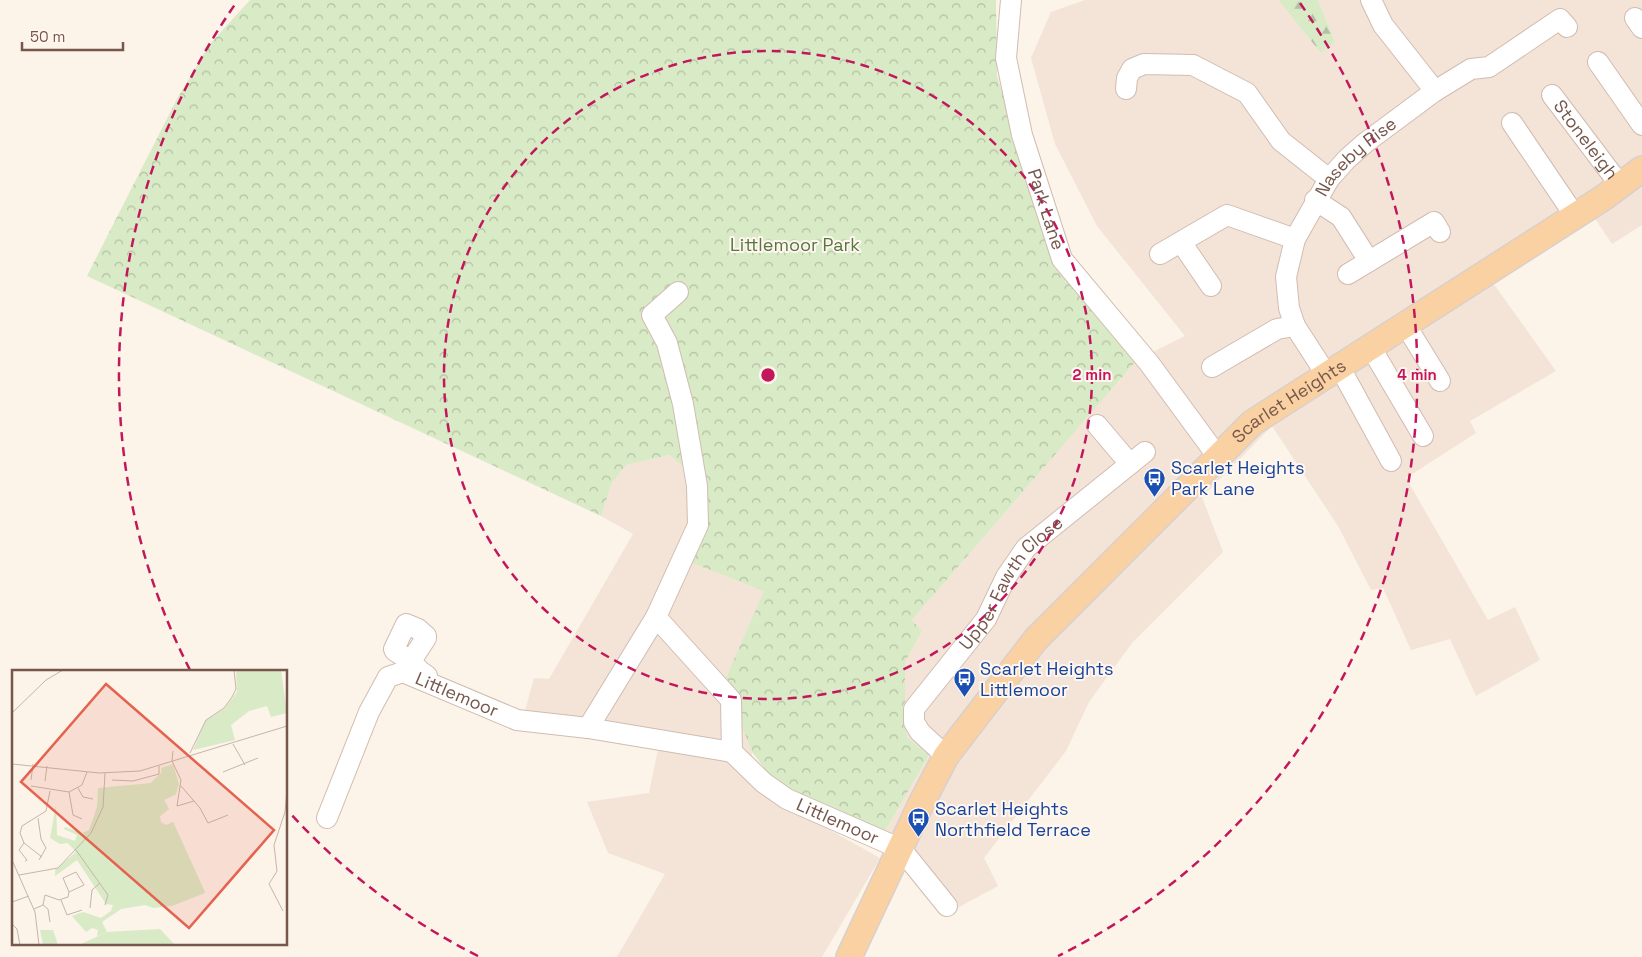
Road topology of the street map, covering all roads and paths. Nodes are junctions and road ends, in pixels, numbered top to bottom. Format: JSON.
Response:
{"nodes":[{"id":1,"x":1011,"y":0,"type":"edge"},
{"id":2,"x":1372,"y":0,"type":"edge"},
{"id":3,"x":1560,"y":19,"type":"dead end"},
{"id":4,"x":1598,"y":62,"type":"dead end"},
{"id":5,"x":1126,"y":89,"type":"dead end"},
{"id":6,"x":1435,"y":91,"type":"junction"},
{"id":7,"x":1552,"y":95,"type":"dead end"},
{"id":8,"x":1512,"y":123,"type":"dead end"},
{"id":9,"x":1642,"y":125,"type":"edge"},
{"id":10,"x":1642,"y":169,"type":"edge"},
{"id":11,"x":1329,"y":178,"type":"junction"},
{"id":12,"x":1620,"y":185,"type":"junction"},
{"id":13,"x":1315,"y":200,"type":"junction"},
{"id":14,"x":1575,"y":216,"type":"junction"},
{"id":15,"x":1440,"y":232,"type":"dead end"},
{"id":16,"x":1295,"y":239,"type":"junction"},
{"id":17,"x":1181,"y":242,"type":"junction"},
{"id":18,"x":1160,"y":254,"type":"dead end"},
{"id":19,"x":1369,"y":261,"type":"junction"},
{"id":20,"x":1348,"y":274,"type":"dead end"},
{"id":21,"x":1211,"y":286,"type":"dead end"},
{"id":22,"x":678,"y":292,"type":"dead end"},
{"id":23,"x":1405,"y":324,"type":"junction"},
{"id":24,"x":1295,"y":326,"type":"junction"},
{"id":25,"x":1370,"y":346,"type":"junction"},
{"id":26,"x":1212,"y":367,"type":"dead end"},
{"id":27,"x":1332,"y":370,"type":"junction"},
{"id":28,"x":1440,"y":381,"type":"dead end"},
{"id":29,"x":1098,"y":425,"type":"dead end"},
{"id":30,"x":1423,"y":436,"type":"dead end"},
{"id":31,"x":1218,"y":457,"type":"junction"},
{"id":32,"x":1391,"y":462,"type":"dead end"},
{"id":33,"x":656,"y":617,"type":"junction"},
{"id":34,"x":412,"y":661,"type":"dead end"},
{"id":35,"x":459,"y":695,"type":"junction"},
{"id":36,"x":588,"y":728,"type":"junction"},
{"id":37,"x":732,"y":752,"type":"junction"},
{"id":38,"x":946,"y":756,"type":"junction"},
{"id":39,"x":327,"y":818,"type":"dead end"},
{"id":40,"x":901,"y":849,"type":"junction"},
{"id":41,"x":947,"y":906,"type":"dead end"},
{"id":42,"x":849,"y":957,"type":"edge"}],
"edges":[{"from":1,"to":31,"type":"street","name":"Park Lane"},
{"from":2,"to":6,"type":"street"},
{"from":3,"to":6,"type":"street","name":"Naseby Rise"},
{"from":4,"to":9,"type":"street"},
{"from":5,"to":11,"type":"street"},
{"from":6,"to":11,"type":"street","name":"Naseby Rise"},
{"from":7,"to":12,"type":"street","name":"Stoneleigh"},
{"from":8,"to":14,"type":"street"},
{"from":10,"to":12,"type":"main road","name":"Scarlet Heights"},
{"from":11,"to":13,"type":"street","name":"Naseby Rise"},
{"from":12,"to":14,"type":"main road","name":"Scarlet Heights"},
{"from":13,"to":16,"type":"street","name":"Naseby Rise"},
{"from":13,"to":19,"type":"street"},
{"from":14,"to":23,"type":"main road","name":"Scarlet Heights"},
{"from":15,"to":19,"type":"street"},
{"from":16,"to":17,"type":"street"},
{"from":16,"to":24,"type":"street","name":"Naseby Rise"},
{"from":17,"to":18,"type":"street"},
{"from":17,"to":21,"type":"street"},
{"from":19,"to":20,"type":"street"},
{"from":22,"to":33,"type":"street"},
{"from":23,"to":25,"type":"main road","name":"Scarlet Heights"},
{"from":23,"to":28,"type":"street"},
{"from":24,"to":26,"type":"street"},
{"from":24,"to":27,"type":"street","name":"Naseby Rise"},
{"from":25,"to":27,"type":"main road","name":"Scarlet Heights"},
{"from":25,"to":30,"type":"street"},
{"from":27,"to":31,"type":"main road","name":"Scarlet Heights"},
{"from":27,"to":32,"type":"street","name":"Naseby Rise"},
{"from":29,"to":38,"type":"street","name":"Upper Fawth Close"},
{"from":31,"to":38,"type":"main road","name":"Scarlet Heights"},
{"from":33,"to":36,"type":"street"},
{"from":33,"to":37,"type":"street"},
{"from":34,"to":35,"type":"street"},
{"from":35,"to":36,"type":"street","name":"Littlemoor"},
{"from":35,"to":39,"type":"street","name":"Littlemoor"},
{"from":36,"to":37,"type":"street","name":"Littlemoor"},
{"from":37,"to":40,"type":"street","name":"Littlemoor"},
{"from":38,"to":40,"type":"main road","name":"Scarlet Heights"},
{"from":40,"to":41,"type":"street"},
{"from":40,"to":42,"type":"main road","name":"Scarlet Heights"}]}
